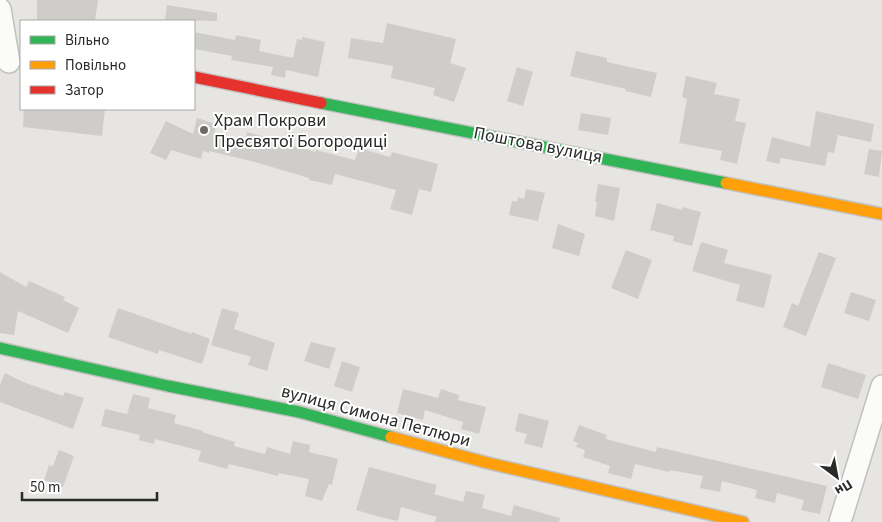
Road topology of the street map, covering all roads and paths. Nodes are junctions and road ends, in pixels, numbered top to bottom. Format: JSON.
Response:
{"nodes":[{"id":1,"x":0,"y":9,"type":"edge"},
{"id":2,"x":10,"y":62,"type":"edge"},
{"id":3,"x":195,"y":77,"type":"edge"},
{"id":4,"x":882,"y":214,"type":"edge"},
{"id":5,"x":0,"y":348,"type":"edge"},
{"id":6,"x":882,"y":386,"type":"edge"},
{"id":7,"x":743,"y":522,"type":"edge"},
{"id":8,"x":840,"y":522,"type":"edge"}],
"edges":[{"from":1,"to":2,"type":"street"},
{"from":3,"to":4,"type":"street","name":"Поштова вулиця"},
{"from":5,"to":7,"type":"street","name":"вулиця Симона Петлюри"},
{"from":6,"to":8,"type":"street"}]}
